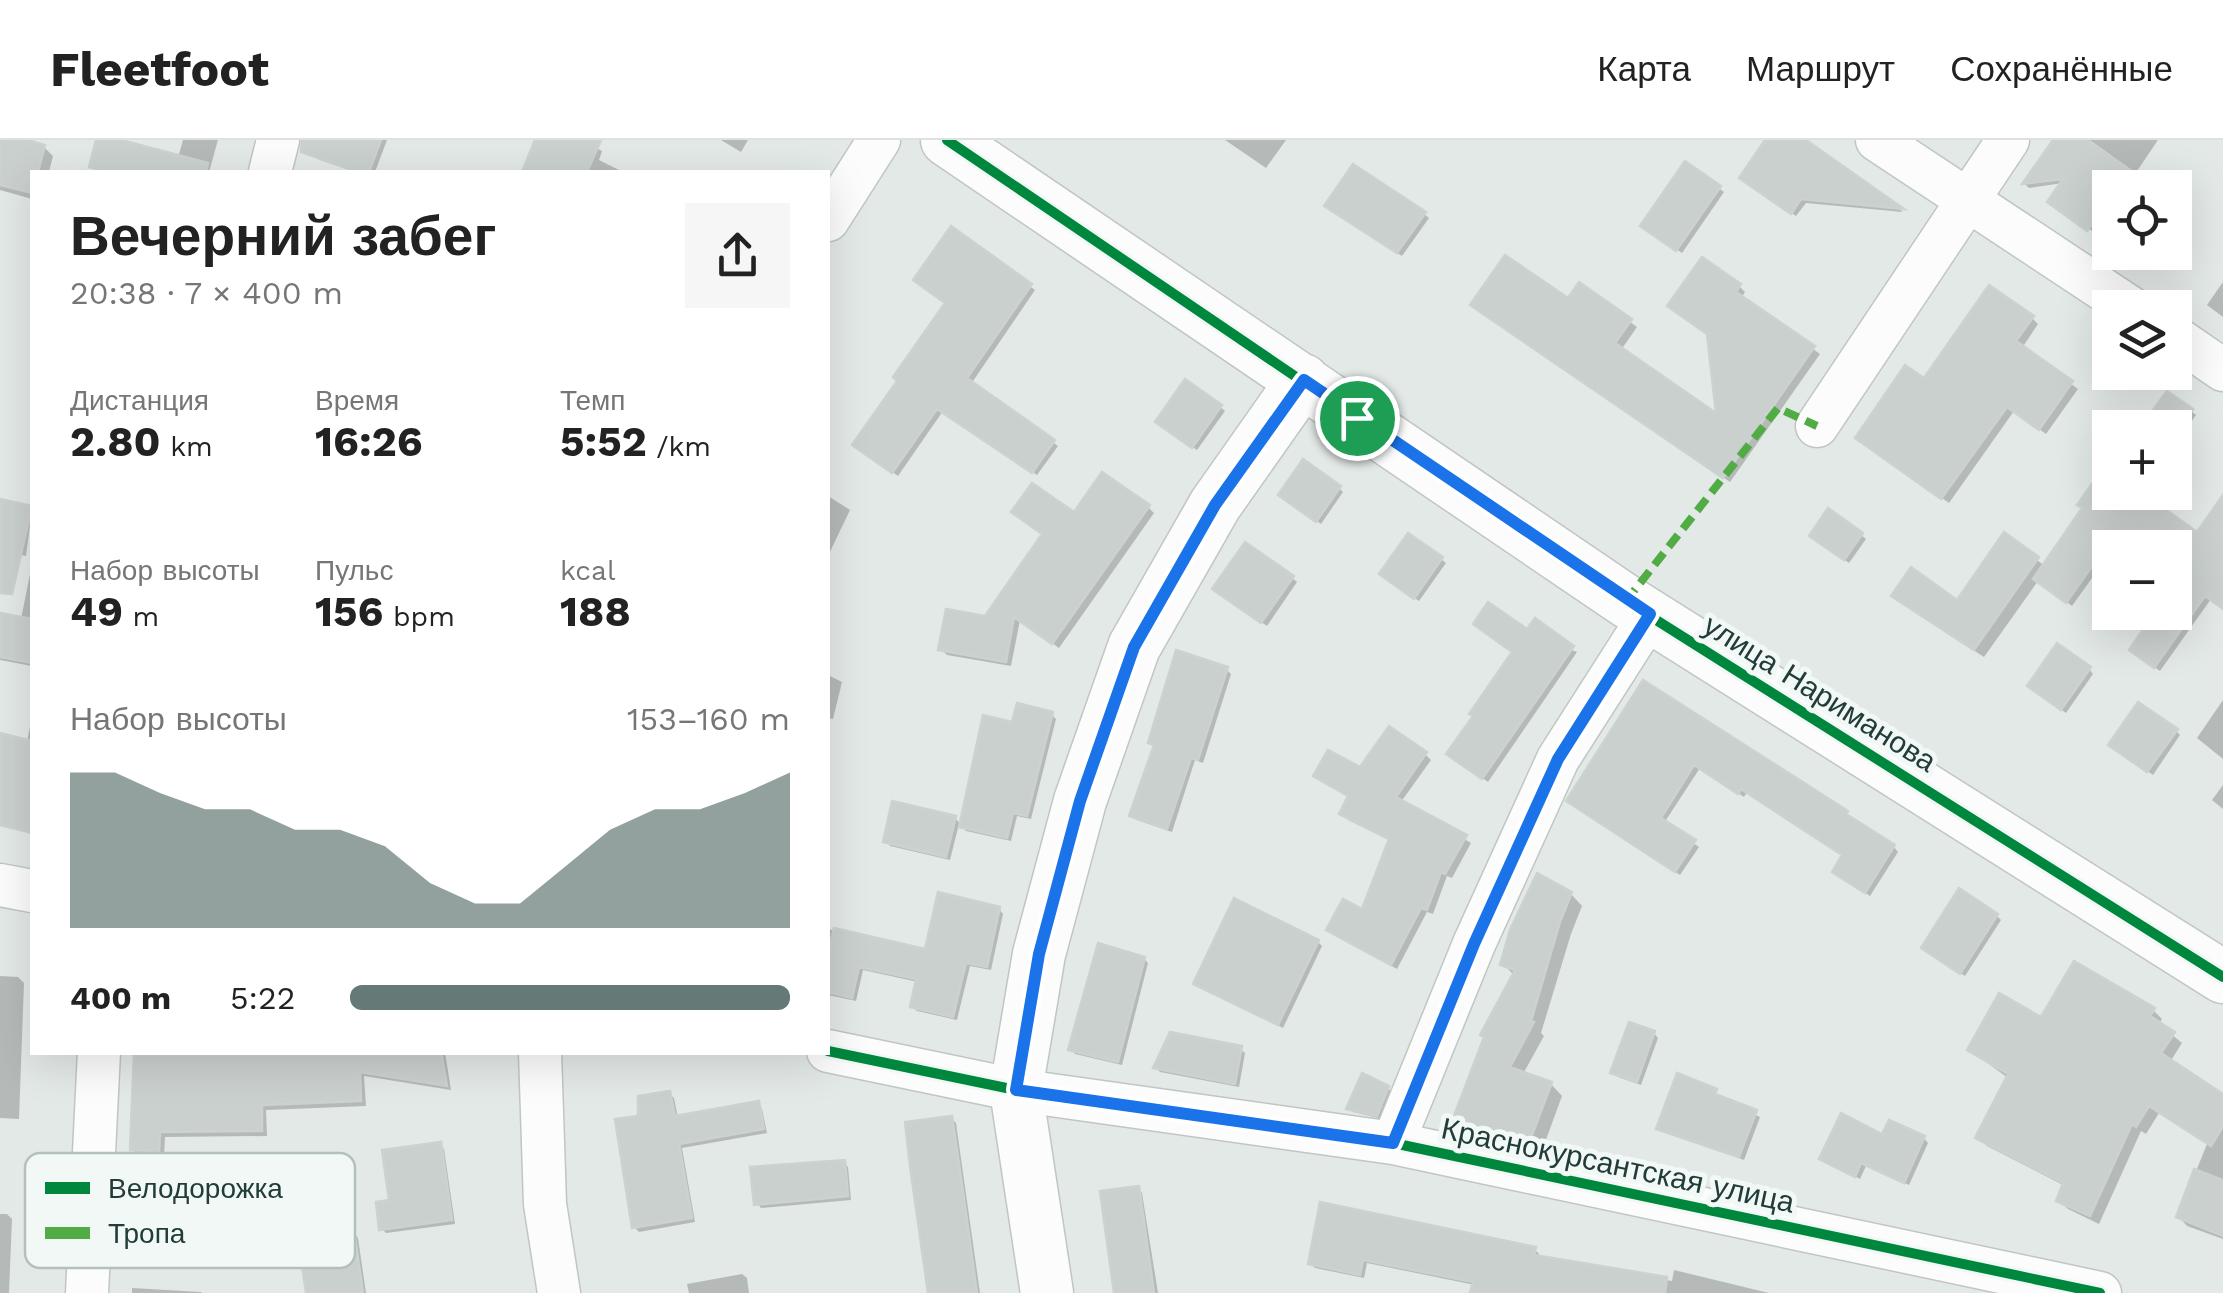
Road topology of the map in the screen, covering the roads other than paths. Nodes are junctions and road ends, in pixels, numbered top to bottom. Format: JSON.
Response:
{"nodes":[{"id":1,"x":278,"y":140,"type":"edge"},
{"id":2,"x":879,"y":140,"type":"edge"},
{"id":3,"x":947,"y":140,"type":"edge"},
{"id":4,"x":1876,"y":140,"type":"edge"},
{"id":5,"x":2008,"y":140,"type":"edge"},
{"id":6,"x":270,"y":170,"type":"edge"},
{"id":7,"x":1968,"y":198,"type":"junction"},
{"id":8,"x":830,"y":217,"type":"edge"},
{"id":9,"x":2103,"y":290,"type":"edge"},
{"id":10,"x":2192,"y":349,"type":"edge"},
{"id":11,"x":2223,"y":370,"type":"edge"},
{"id":12,"x":1304,"y":380,"type":"junction"},
{"id":13,"x":1817,"y":426,"type":"dead end"},
{"id":14,"x":1650,"y":614,"type":"junction"},
{"id":15,"x":0,"y":885,"type":"edge"},
{"id":16,"x":30,"y":891,"type":"edge"},
{"id":17,"x":2223,"y":978,"type":"edge"},
{"id":18,"x":830,"y":1052,"type":"edge"},
{"id":19,"x":99,"y":1055,"type":"edge"},
{"id":20,"x":540,"y":1055,"type":"edge"},
{"id":21,"x":1016,"y":1090,"type":"junction"},
{"id":22,"x":1393,"y":1143,"type":"junction"},
{"id":23,"x":94,"y":1153,"type":"edge"},
{"id":24,"x":88,"y":1268,"type":"edge"},
{"id":25,"x":87,"y":1293,"type":"edge"},
{"id":26,"x":558,"y":1293,"type":"edge"},
{"id":27,"x":1047,"y":1293,"type":"edge"},
{"id":28,"x":2100,"y":1293,"type":"edge"}],
"edges":[{"from":1,"to":6,"type":"street"},
{"from":2,"to":8,"type":"street"},
{"from":3,"to":12,"type":"street","name":"улица Нариманова"},
{"from":4,"to":7,"type":"street"},
{"from":5,"to":7,"type":"street"},
{"from":7,"to":9,"type":"street"},
{"from":7,"to":13,"type":"street"},
{"from":10,"to":11,"type":"street"},
{"from":12,"to":14,"type":"street","name":"улица Нариманова"},
{"from":12,"to":21,"type":"street"},
{"from":14,"to":17,"type":"street","name":"улица Нариманова"},
{"from":14,"to":22,"type":"street"},
{"from":15,"to":16,"type":"street"},
{"from":18,"to":21,"type":"street","name":"Краснокурсантская улица"},
{"from":19,"to":23,"type":"street"},
{"from":20,"to":26,"type":"street"},
{"from":21,"to":22,"type":"street","name":"Краснокурсантская улица"},
{"from":21,"to":27,"type":"street"},
{"from":22,"to":28,"type":"street","name":"Краснокурсантская улица"},
{"from":24,"to":25,"type":"street"}]}
